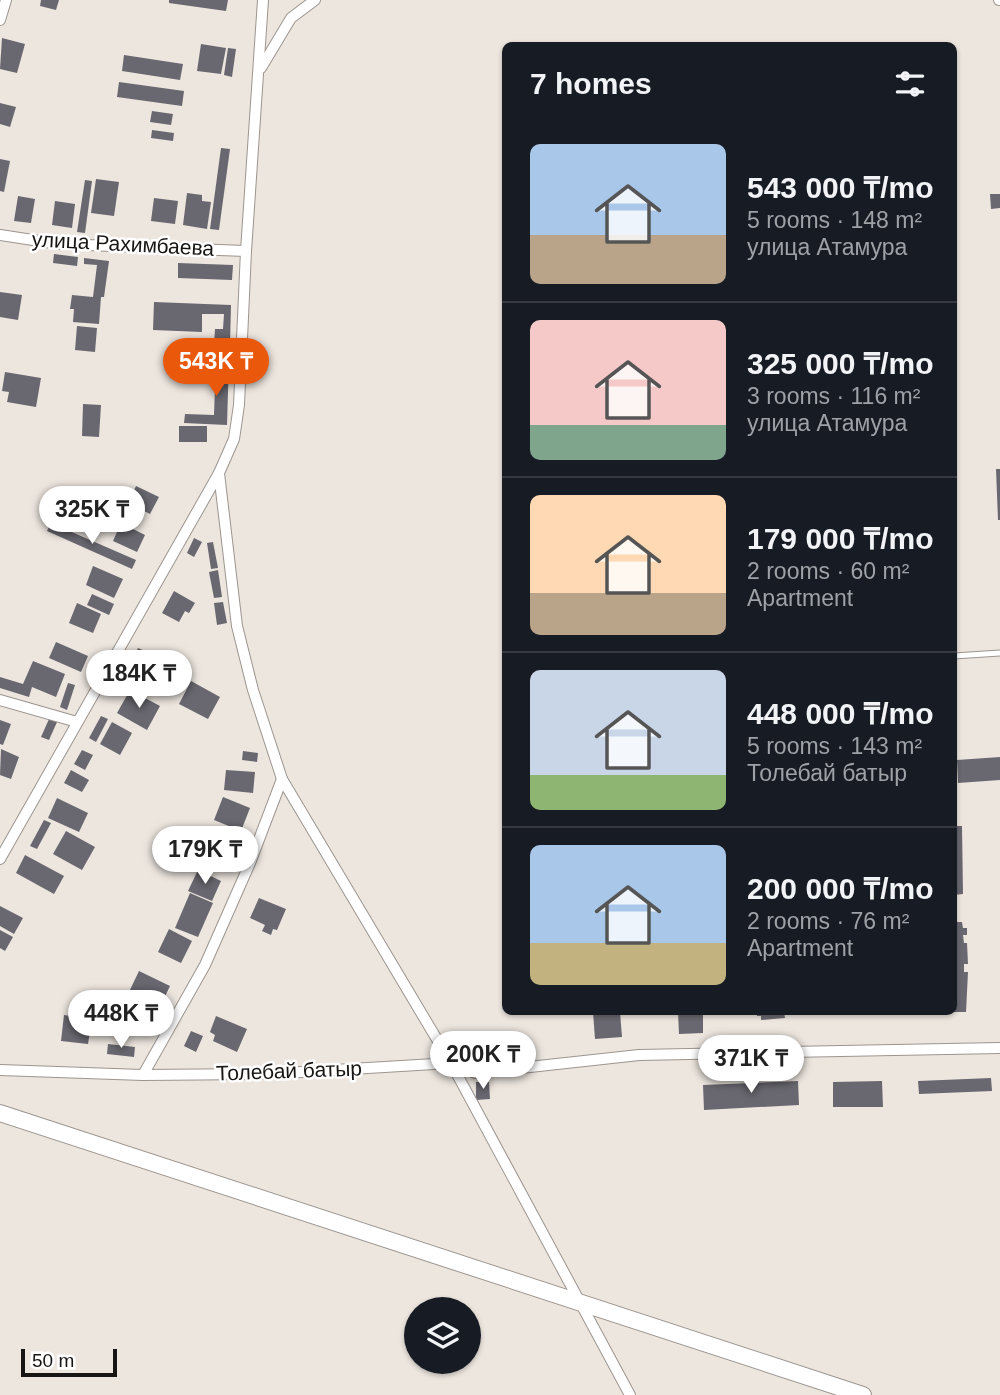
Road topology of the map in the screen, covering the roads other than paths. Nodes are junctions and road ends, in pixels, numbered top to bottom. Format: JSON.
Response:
{"nodes":[{"id":1,"x":6,"y":0,"type":"edge"},
{"id":2,"x":263,"y":0,"type":"edge"},
{"id":3,"x":315,"y":0,"type":"edge"},
{"id":4,"x":0,"y":20,"type":"edge"},
{"id":5,"x":259,"y":71,"type":"junction"},
{"id":6,"x":0,"y":235,"type":"edge"},
{"id":7,"x":246,"y":251,"type":"junction"},
{"id":8,"x":219,"y":473,"type":"junction"},
{"id":9,"x":1000,"y":653,"type":"edge"},
{"id":10,"x":957,"y":656,"type":"edge"},
{"id":11,"x":0,"y":700,"type":"edge"},
{"id":12,"x":77,"y":722,"type":"junction"},
{"id":13,"x":282,"y":779,"type":"junction"},
{"id":14,"x":0,"y":859,"type":"edge"},
{"id":15,"x":1000,"y":1048,"type":"edge"},
{"id":16,"x":451,"y":1063,"type":"junction"},
{"id":17,"x":0,"y":1070,"type":"edge"},
{"id":18,"x":143,"y":1075,"type":"junction"},
{"id":19,"x":0,"y":1113,"type":"edge"},
{"id":20,"x":580,"y":1303,"type":"junction"},
{"id":21,"x":630,"y":1395,"type":"edge"},
{"id":22,"x":863,"y":1395,"type":"edge"}],
"edges":[{"from":1,"to":4,"type":"street"},
{"from":2,"to":5,"type":"street"},
{"from":3,"to":5,"type":"street"},
{"from":5,"to":7,"type":"street"},
{"from":6,"to":7,"type":"street","name":"улица Рахимбаева"},
{"from":7,"to":8,"type":"street"},
{"from":8,"to":12,"type":"street"},
{"from":8,"to":13,"type":"street"},
{"from":9,"to":10,"type":"lane"},
{"from":11,"to":12,"type":"street"},
{"from":12,"to":14,"type":"street"},
{"from":13,"to":16,"type":"street"},
{"from":13,"to":18,"type":"street"},
{"from":15,"to":16,"type":"street"},
{"from":16,"to":18,"type":"street","name":"Толебай батыр"},
{"from":16,"to":20,"type":"street"},
{"from":17,"to":18,"type":"street","name":"Толебай батыр"},
{"from":19,"to":20,"type":"street"},
{"from":20,"to":21,"type":"street"},
{"from":20,"to":22,"type":"street"}]}
